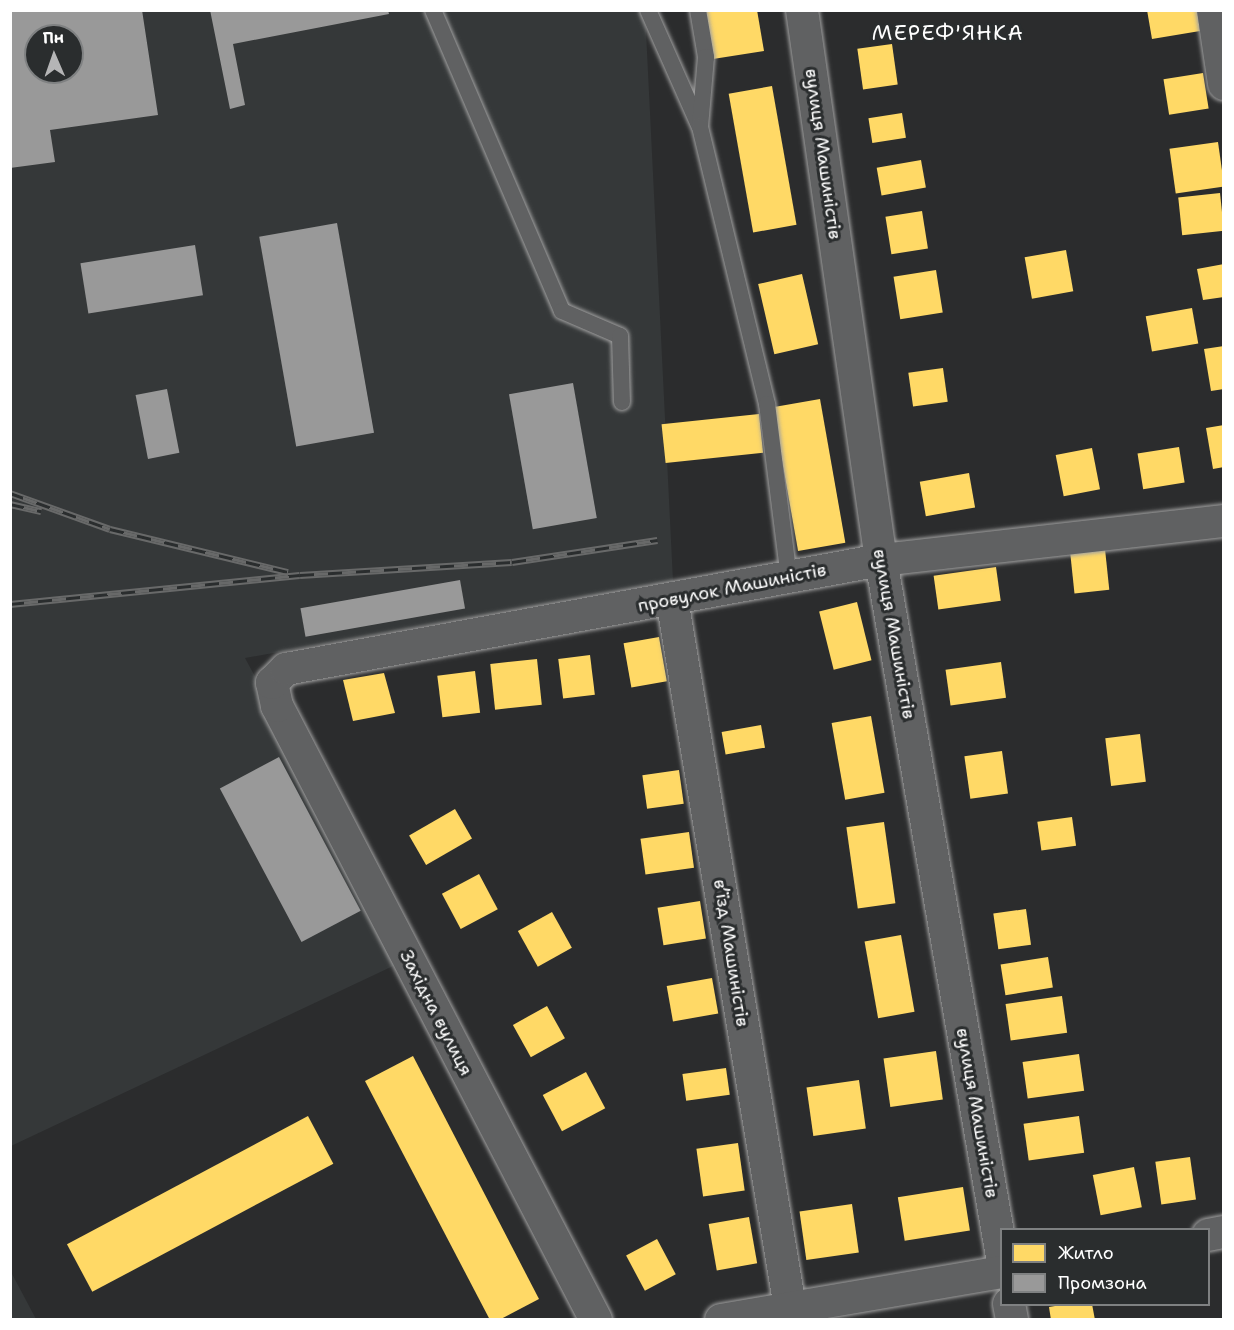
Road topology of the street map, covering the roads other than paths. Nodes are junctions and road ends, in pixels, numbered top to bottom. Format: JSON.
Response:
{"nodes":[{"id":1,"x":433,"y":10,"type":"edge"},
{"id":2,"x":648,"y":10,"type":"edge"},
{"id":3,"x":698,"y":10,"type":"edge"},
{"id":4,"x":802,"y":10,"type":"edge"},
{"id":5,"x":1213,"y":10,"type":"edge"},
{"id":6,"x":1224,"y":84,"type":"edge"},
{"id":7,"x":700,"y":127,"type":"junction"},
{"id":8,"x":622,"y":402,"type":"dead end"},
{"id":9,"x":1224,"y":521,"type":"edge"},
{"id":10,"x":881,"y":560,"type":"junction"},
{"id":11,"x":789,"y":577,"type":"junction"},
{"id":12,"x":672,"y":599,"type":"junction"},
{"id":13,"x":277,"y":706,"type":"joint"},
{"id":14,"x":1000,"y":1244,"type":"edge"},
{"id":15,"x":1000,"y":1272,"type":"edge"},
{"id":16,"x":790,"y":1307,"type":"junction"},
{"id":17,"x":596,"y":1320,"type":"edge"},
{"id":18,"x":721,"y":1320,"type":"edge"}],
"edges":[{"from":1,"to":8,"type":"lane"},
{"from":2,"to":7,"type":"lane"},
{"from":3,"to":7,"type":"lane"},
{"from":4,"to":10,"type":"street","name":"вулиця Машиністів"},
{"from":5,"to":6,"type":"street"},
{"from":7,"to":11,"type":"lane"},
{"from":9,"to":10,"type":"street","name":"провулок Машиністів"},
{"from":10,"to":11,"type":"street","name":"провулок Машиністів"},
{"from":10,"to":14,"type":"street","name":"вулиця Машиністів"},
{"from":11,"to":12,"type":"street","name":"провулок Машиністів"},
{"from":12,"to":13,"type":"street","name":"провулок Машиністів"},
{"from":12,"to":16,"type":"street","name":"в’їзд Машиністів"},
{"from":13,"to":17,"type":"street","name":"Західна вулиця"},
{"from":15,"to":16,"type":"street"},
{"from":16,"to":18,"type":"street"}]}
